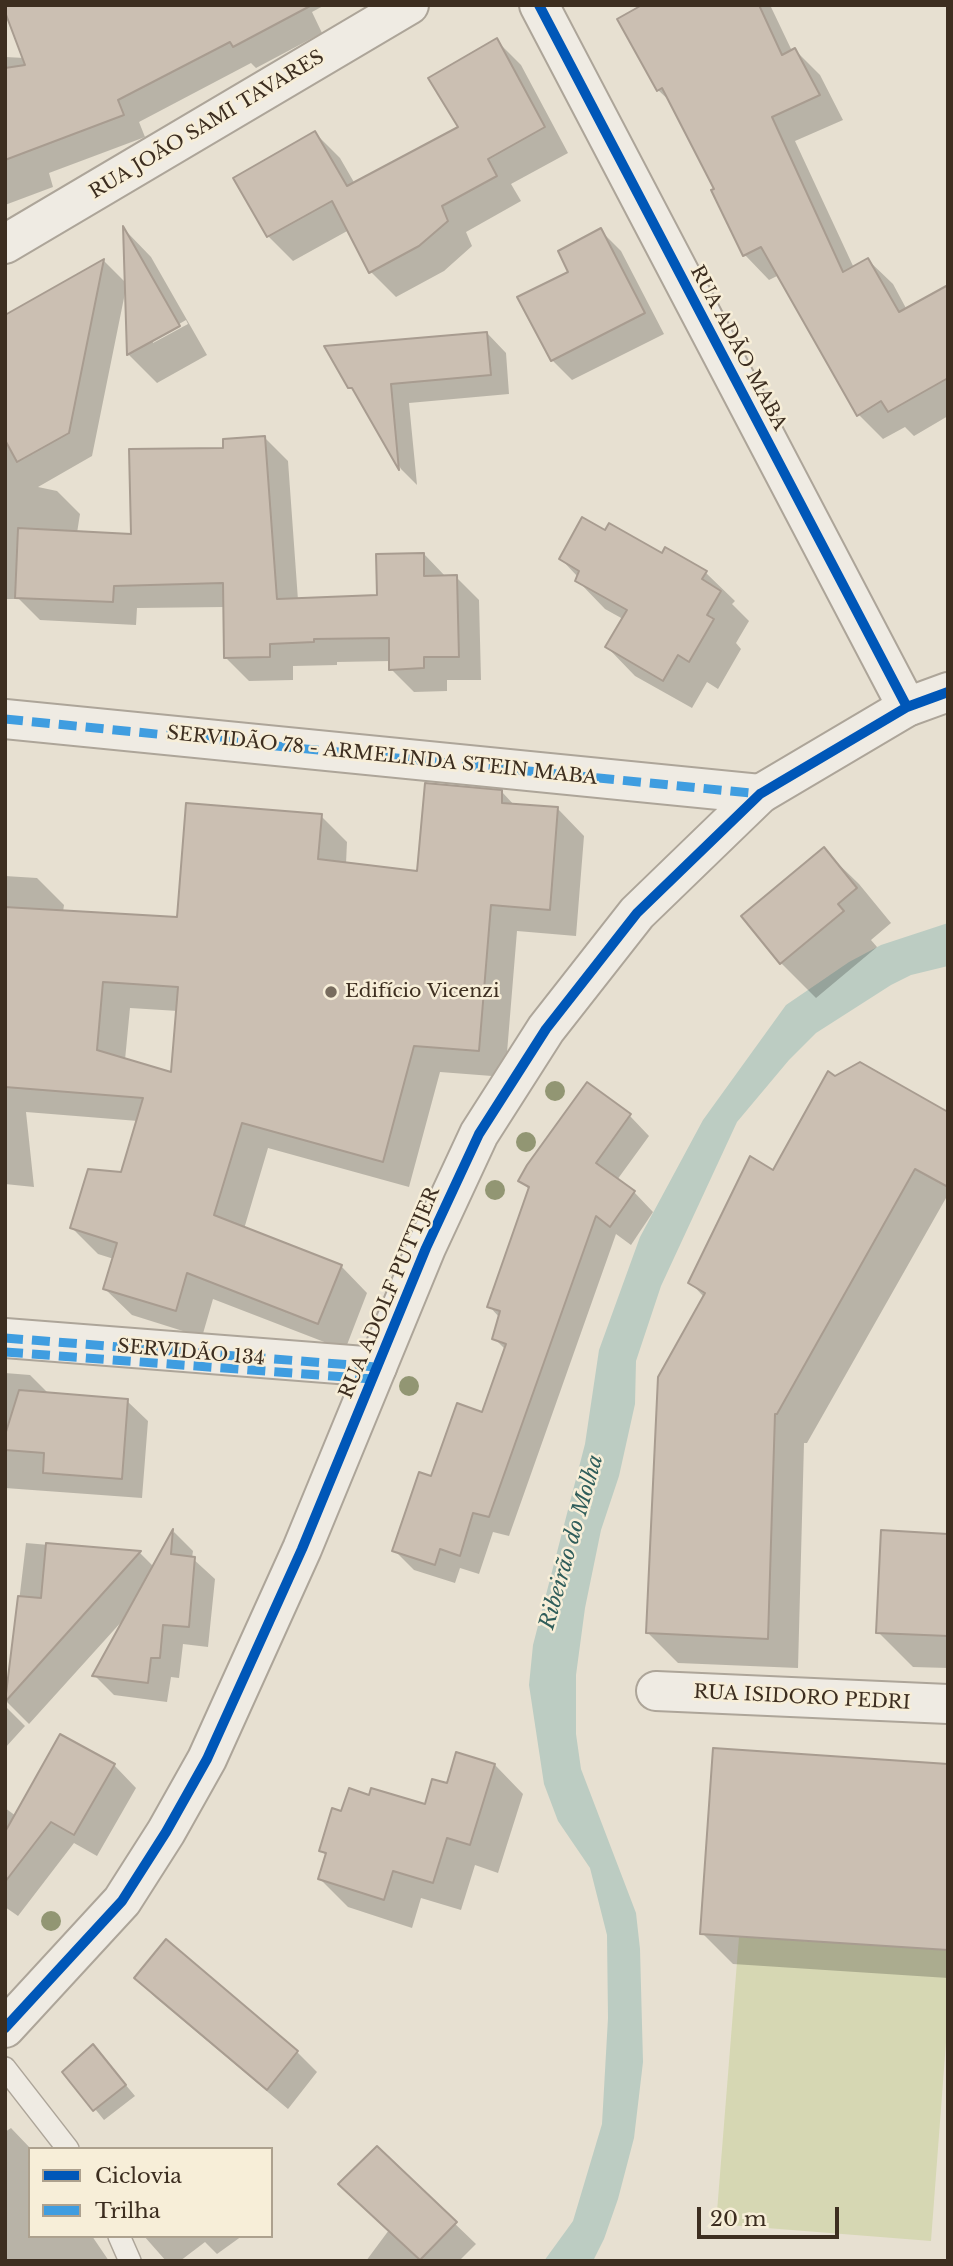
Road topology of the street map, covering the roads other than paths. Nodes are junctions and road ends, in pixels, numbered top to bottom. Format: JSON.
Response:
{"nodes":[{"id":1,"x":410,"y":5,"type":"edge"},
{"id":2,"x":538,"y":5,"type":"edge"},
{"id":3,"x":5,"y":244,"type":"edge"},
{"id":4,"x":948,"y":692,"type":"edge"},
{"id":5,"x":907,"y":707,"type":"junction"},
{"id":6,"x":5,"y":719,"type":"edge"},
{"id":7,"x":760,"y":794,"type":"junction"},
{"id":8,"x":5,"y":1338,"type":"edge"},
{"id":9,"x":5,"y":1352,"type":"edge"},
{"id":10,"x":375,"y":1373,"type":"junction"},
{"id":11,"x":656,"y":1691,"type":"dead end"},
{"id":12,"x":948,"y":1704,"type":"edge"},
{"id":13,"x":5,"y":2028,"type":"edge"},
{"id":14,"x":5,"y":2068,"type":"edge"},
{"id":15,"x":66,"y":2147,"type":"edge"},
{"id":16,"x":120,"y":2238,"type":"edge"},
{"id":17,"x":130,"y":2261,"type":"edge"}],
"edges":[{"from":1,"to":3,"type":"street","name":"RUA JOÃO SAMI TAVARES"},
{"from":2,"to":5,"type":"street","name":"RUA ADÃO MABA"},
{"from":4,"to":5,"type":"street","name":"RUA ADOLF PUTTJER"},
{"from":5,"to":7,"type":"street","name":"RUA ADOLF PUTTJER"},
{"from":6,"to":7,"type":"street","name":"SERVIDÃO 78 - ARMELINDA STEIN MABA"},
{"from":7,"to":10,"type":"street","name":"RUA ADOLF PUTTJER"},
{"from":8,"to":10,"type":"street","name":"SERVIDÃO 134"},
{"from":9,"to":10,"type":"street"},
{"from":10,"to":13,"type":"street","name":"RUA ADOLF PUTTJER"},
{"from":11,"to":12,"type":"street","name":"RUA ISIDORO PEDRI"},
{"from":14,"to":15,"type":"lane"},
{"from":16,"to":17,"type":"lane"}]}
